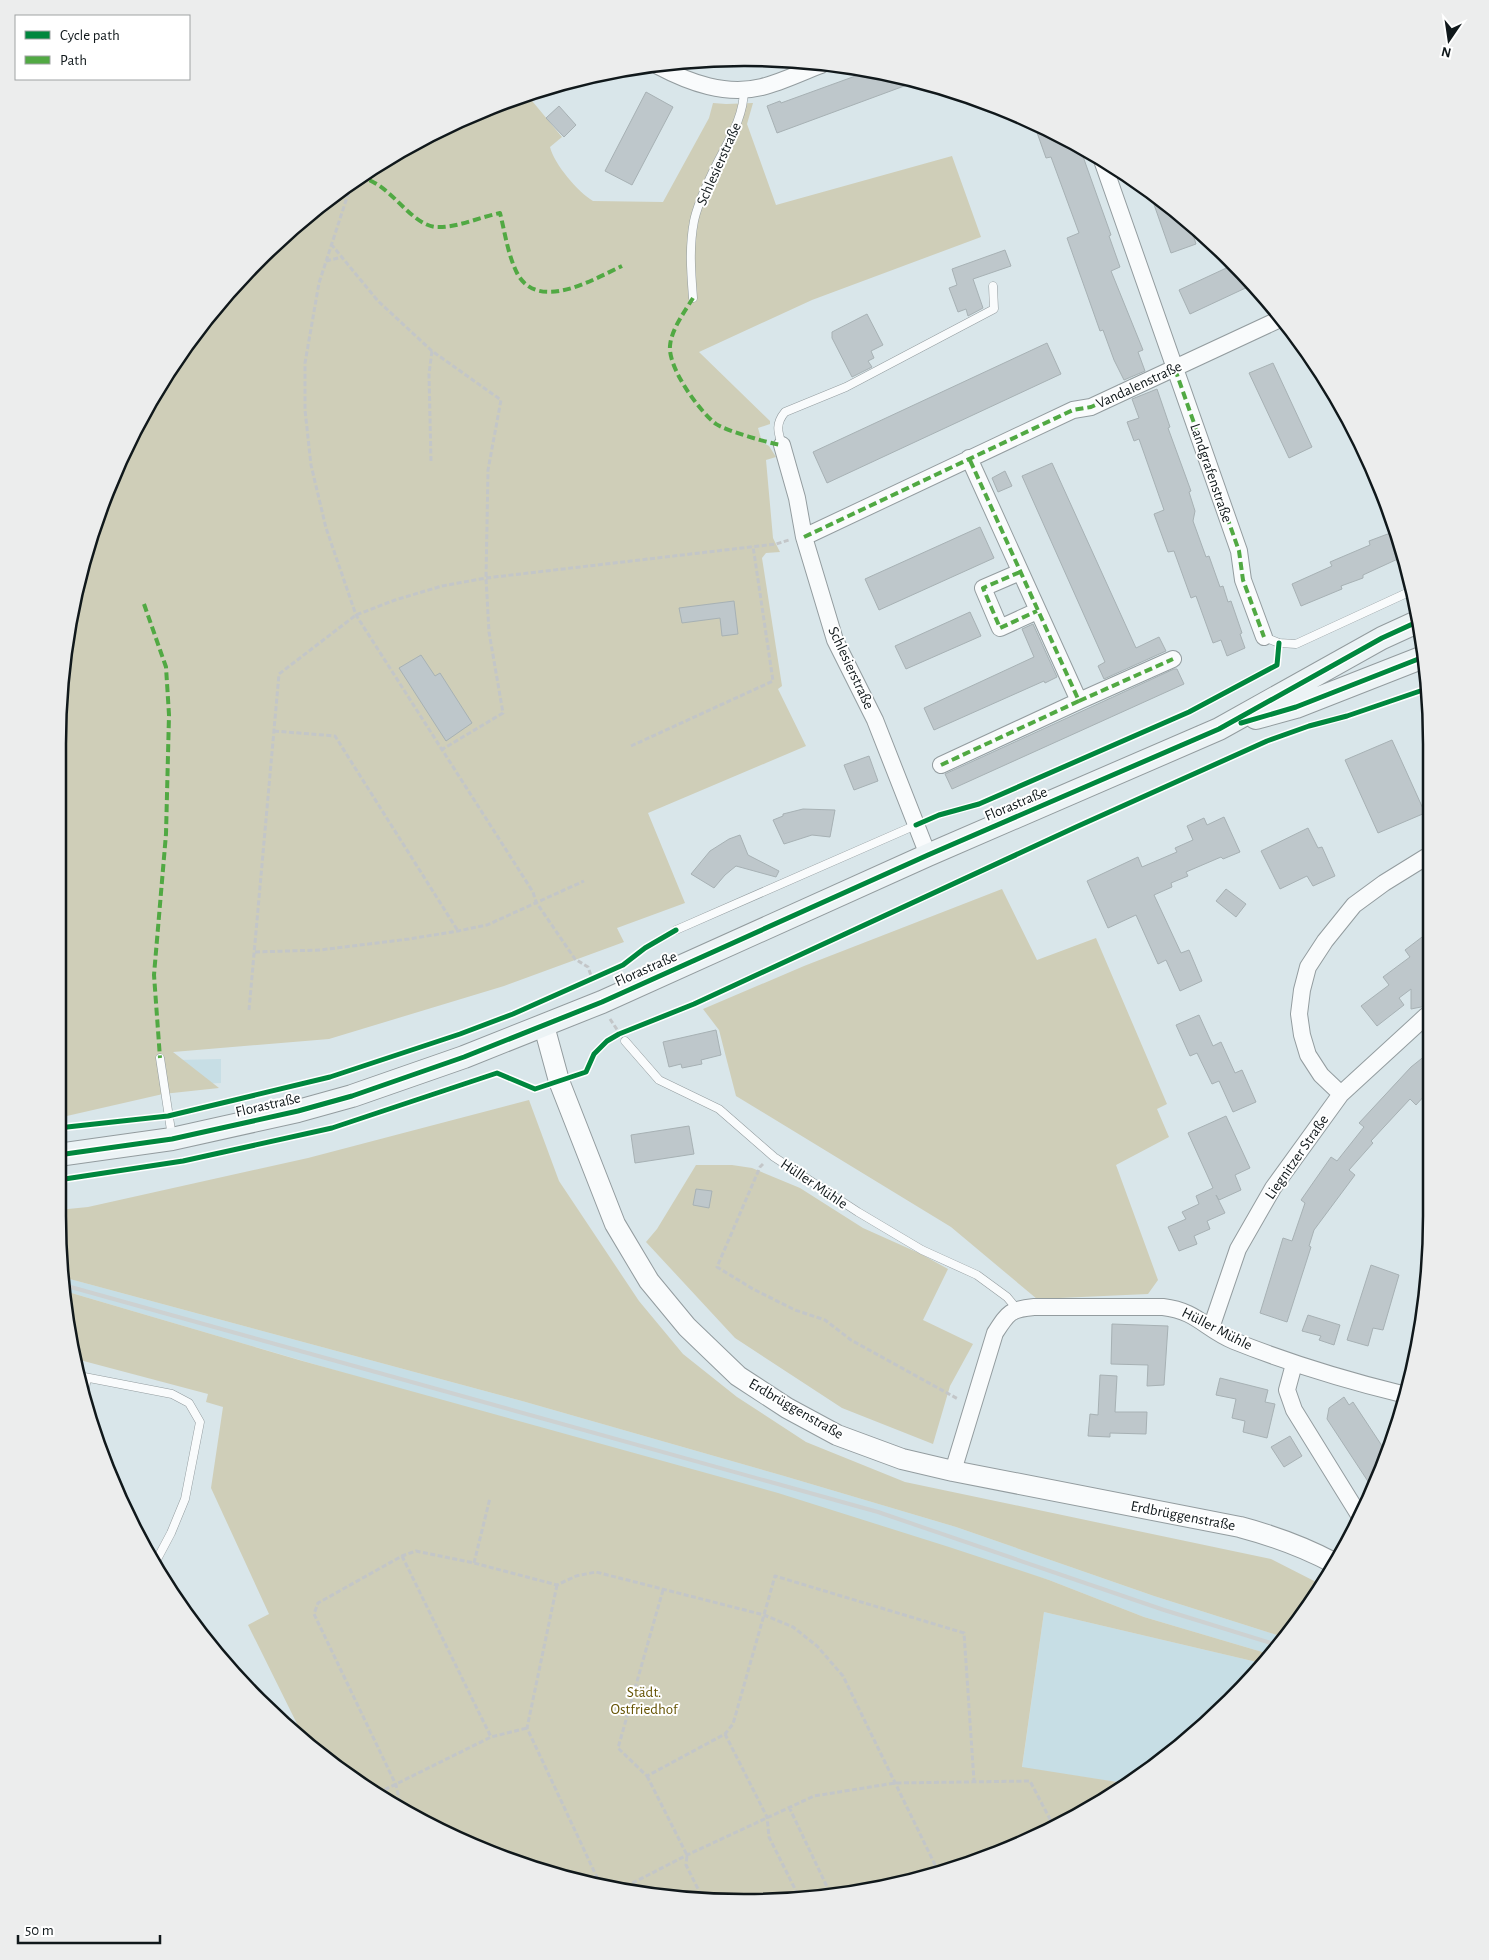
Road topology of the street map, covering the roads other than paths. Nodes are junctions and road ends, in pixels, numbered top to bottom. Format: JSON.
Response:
{"nodes":[{"id":1,"x":808,"y":70,"type":"edge"},
{"id":2,"x":667,"y":71,"type":"edge"},
{"id":3,"x":744,"y":89,"type":"junction"},
{"id":4,"x":1106,"y":171,"type":"edge"},
{"id":5,"x":993,"y":286,"type":"dead end"},
{"id":6,"x":693,"y":298,"type":"dead end"},
{"id":7,"x":1274,"y":322,"type":"edge"},
{"id":8,"x":1175,"y":369,"type":"junction"},
{"id":9,"x":782,"y":445,"type":"joint"},
{"id":10,"x":969,"y":458,"type":"junction"},
{"id":11,"x":804,"y":537,"type":"junction"},
{"id":12,"x":1020,"y":572,"type":"junction"},
{"id":13,"x":1406,"y":594,"type":"edge"},
{"id":14,"x":1037,"y":611,"type":"junction"},
{"id":15,"x":1412,"y":624,"type":"edge"},
{"id":16,"x":1264,"y":637,"type":"joint"},
{"id":17,"x":1173,"y":659,"type":"dead end"},
{"id":18,"x":1417,"y":659,"type":"edge"},
{"id":19,"x":1079,"y":701,"type":"junction"},
{"id":20,"x":1219,"y":729,"type":"junction"},
{"id":21,"x":941,"y":765,"type":"dead end"},
{"id":22,"x":916,"y":826,"type":"junction"},
{"id":23,"x":928,"y":855,"type":"junction"},
{"id":24,"x":1423,"y":859,"type":"edge"},
{"id":25,"x":676,"y":930,"type":"dead end"},
{"id":26,"x":1423,"y":1019,"type":"edge"},
{"id":27,"x":544,"y":1026,"type":"junction"},
{"id":28,"x":626,"y":1041,"type":"road end"},
{"id":29,"x":160,"y":1058,"type":"dead end"},
{"id":30,"x":1342,"y":1094,"type":"junction"},
{"id":31,"x":172,"y":1139,"type":"junction"},
{"id":32,"x":66,"y":1153,"type":"edge"},
{"id":33,"x":1017,"y":1309,"type":"junction"},
{"id":34,"x":1212,"y":1328,"type":"junction"},
{"id":35,"x":1294,"y":1364,"type":"junction"},
{"id":36,"x":87,"y":1378,"type":"edge"},
{"id":37,"x":1399,"y":1393,"type":"edge"},
{"id":38,"x":953,"y":1471,"type":"junction"},
{"id":39,"x":1356,"y":1509,"type":"edge"},
{"id":40,"x":158,"y":1557,"type":"edge"},
{"id":41,"x":1329,"y":1560,"type":"edge"}],
"edges":[{"from":1,"to":3,"type":"street"},
{"from":2,"to":3,"type":"street"},
{"from":3,"to":6,"type":"lane","name":"Schlesierstraße"},
{"from":4,"to":8,"type":"street","name":"Landgrafenstraße"},
{"from":5,"to":9,"type":"lane"},
{"from":7,"to":8,"type":"street","name":"Vandalenstraße"},
{"from":8,"to":10,"type":"street","name":"Vandalenstraße"},
{"from":8,"to":16,"type":"street","name":"Landgrafenstraße"},
{"from":9,"to":11,"type":"street","name":"Schlesierstraße"},
{"from":10,"to":11,"type":"street","name":"Vandalenstraße"},
{"from":10,"to":12,"type":"street"},
{"from":11,"to":22,"type":"street","name":"Schlesierstraße"},
{"from":12,"to":14,"type":"street"},
{"from":12,"to":14,"type":"street"},
{"from":13,"to":16,"type":"lane","name":"Landgrafenstraße"},
{"from":14,"to":19,"type":"street"},
{"from":15,"to":20,"type":"main road","name":"Florastraße"},
{"from":17,"to":19,"type":"street"},
{"from":18,"to":20,"type":"main road","name":"Florastraße"},
{"from":19,"to":21,"type":"street"},
{"from":20,"to":23,"type":"main road","name":"Florastraße"},
{"from":22,"to":23,"type":"street","name":"Schlesierstraße"},
{"from":22,"to":25,"type":"lane"},
{"from":23,"to":27,"type":"main road","name":"Florastraße"},
{"from":24,"to":30,"type":"street"},
{"from":26,"to":30,"type":"street","name":"Liegnitzer Straße"},
{"from":27,"to":31,"type":"main road","name":"Florastraße"},
{"from":27,"to":38,"type":"street","name":"Erdbrüggenstraße"},
{"from":28,"to":33,"type":"lane","name":"Hüller Mühle"},
{"from":29,"to":31,"type":"lane"},
{"from":30,"to":34,"type":"street","name":"Liegnitzer Straße"},
{"from":31,"to":32,"type":"main road","name":"Florastraße"},
{"from":33,"to":34,"type":"street","name":"Hüller Mühle"},
{"from":33,"to":38,"type":"street"},
{"from":34,"to":35,"type":"street","name":"Hüller Mühle"},
{"from":35,"to":37,"type":"street","name":"Hüller Mühle"},
{"from":35,"to":39,"type":"street"},
{"from":36,"to":40,"type":"lane"},
{"from":38,"to":41,"type":"street","name":"Erdbrüggenstraße"}]}
